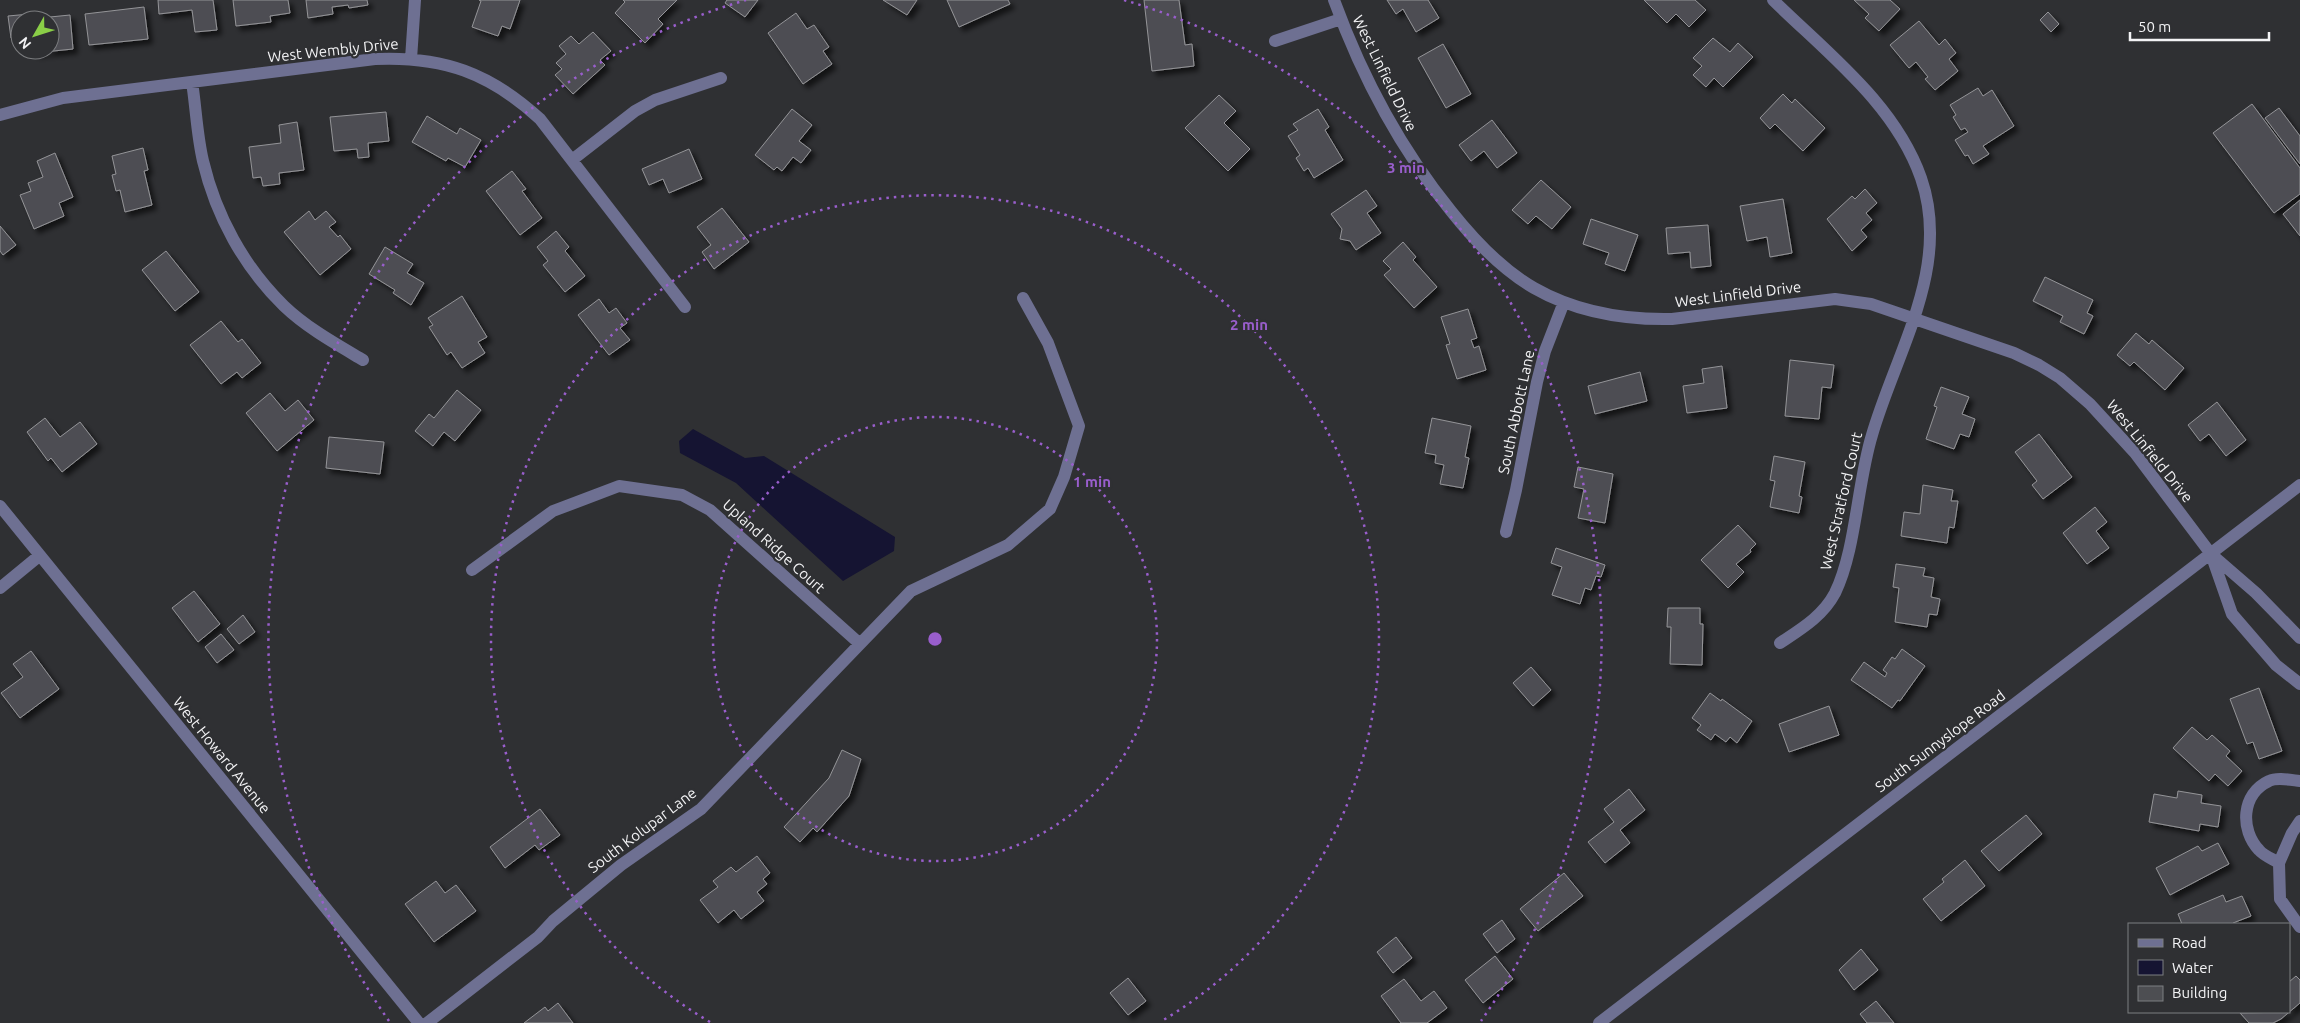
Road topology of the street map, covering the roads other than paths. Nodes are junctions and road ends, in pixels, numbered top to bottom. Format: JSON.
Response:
{"nodes":[{"id":1,"x":416,"y":0,"type":"edge"},
{"id":2,"x":1334,"y":0,"type":"edge"},
{"id":3,"x":1773,"y":0,"type":"edge"},
{"id":4,"x":1341,"y":19,"type":"junction"},
{"id":5,"x":1275,"y":42,"type":"dead end"},
{"id":6,"x":411,"y":59,"type":"junction"},
{"id":7,"x":721,"y":78,"type":"dead end"},
{"id":8,"x":192,"y":82,"type":"junction"},
{"id":9,"x":0,"y":115,"type":"edge"},
{"id":10,"x":572,"y":160,"type":"junction"},
{"id":11,"x":1023,"y":298,"type":"dead end"},
{"id":12,"x":1564,"y":302,"type":"junction"},
{"id":13,"x":685,"y":307,"type":"dead end"},
{"id":14,"x":1913,"y":318,"type":"junction"},
{"id":15,"x":363,"y":360,"type":"dead end"},
{"id":16,"x":2300,"y":485,"type":"edge"},
{"id":17,"x":0,"y":506,"type":"edge"},
{"id":18,"x":1506,"y":532,"type":"dead end"},
{"id":19,"x":2211,"y":554,"type":"junction"},
{"id":20,"x":39,"y":556,"type":"junction"},
{"id":21,"x":472,"y":570,"type":"dead end"},
{"id":22,"x":0,"y":588,"type":"edge"},
{"id":23,"x":2300,"y":638,"type":"edge"},
{"id":24,"x":859,"y":643,"type":"junction"},
{"id":25,"x":1780,"y":643,"type":"dead end"},
{"id":26,"x":2300,"y":684,"type":"edge"},
{"id":27,"x":2300,"y":781,"type":"edge"},
{"id":28,"x":2300,"y":821,"type":"edge"},
{"id":29,"x":2279,"y":863,"type":"junction"},
{"id":30,"x":2300,"y":927,"type":"edge"},
{"id":31,"x":419,"y":1023,"type":"edge"},
{"id":32,"x":426,"y":1023,"type":"edge"},
{"id":33,"x":1599,"y":1023,"type":"edge"}],
"edges":[{"from":1,"to":6,"type":"street"},
{"from":2,"to":4,"type":"street","name":"West Linfield Drive"},
{"from":3,"to":14,"type":"street","name":"West Stratford Court"},
{"from":4,"to":5,"type":"street"},
{"from":4,"to":12,"type":"street","name":"West Linfield Drive"},
{"from":6,"to":8,"type":"street","name":"West Wembly Drive"},
{"from":6,"to":10,"type":"street","name":"West Wembly Drive"},
{"from":7,"to":10,"type":"street"},
{"from":8,"to":9,"type":"street","name":"West Wembly Drive"},
{"from":8,"to":15,"type":"street"},
{"from":10,"to":13,"type":"street","name":"West Wembly Drive"},
{"from":11,"to":24,"type":"street","name":"South Kolupar Lane"},
{"from":12,"to":14,"type":"street","name":"West Linfield Drive"},
{"from":12,"to":18,"type":"street","name":"South Abbott Lane"},
{"from":14,"to":19,"type":"street","name":"West Linfield Drive"},
{"from":14,"to":25,"type":"street","name":"West Stratford Court"},
{"from":16,"to":19,"type":"street","name":"South Sunnyslope Road"},
{"from":17,"to":20,"type":"street","name":"West Howard Avenue"},
{"from":19,"to":23,"type":"street","name":"West Linfield Drive"},
{"from":19,"to":26,"type":"street","name":"West Linfield Drive"},
{"from":19,"to":33,"type":"street","name":"South Sunnyslope Road"},
{"from":20,"to":22,"type":"street"},
{"from":20,"to":31,"type":"street","name":"West Howard Avenue"},
{"from":21,"to":24,"type":"street","name":"Upland Ridge Court"},
{"from":24,"to":32,"type":"street","name":"South Kolupar Lane"},
{"from":27,"to":29,"type":"street"},
{"from":28,"to":29,"type":"street"},
{"from":29,"to":30,"type":"street"}]}
